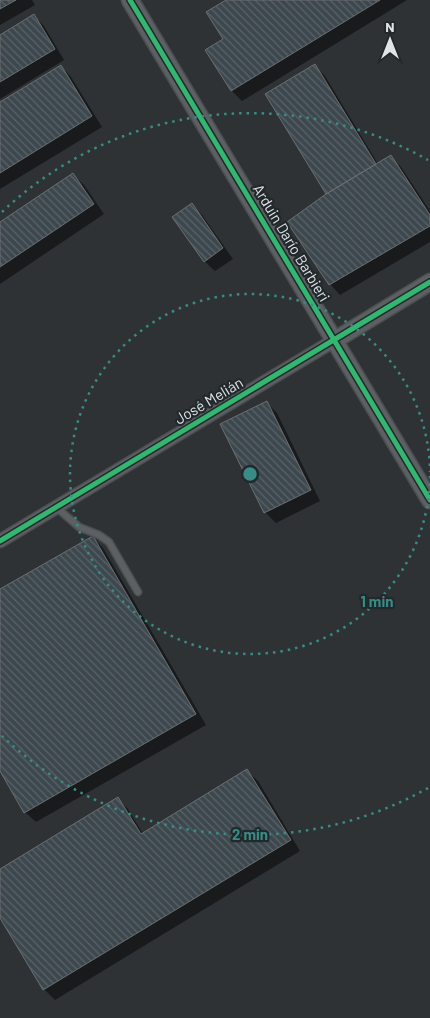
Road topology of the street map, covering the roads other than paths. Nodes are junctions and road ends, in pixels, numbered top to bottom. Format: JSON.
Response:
{"nodes":[{"id":1,"x":130,"y":0,"type":"edge"},
{"id":2,"x":430,"y":282,"type":"edge"},
{"id":3,"x":335,"y":340,"type":"junction"},
{"id":4,"x":430,"y":500,"type":"edge"},
{"id":5,"x":56,"y":508,"type":"junction"},
{"id":6,"x":0,"y":541,"type":"edge"},
{"id":7,"x":138,"y":592,"type":"dead end"}],
"edges":[{"from":1,"to":3,"type":"street","name":"Arduin Darío Barbieri"},
{"from":2,"to":3,"type":"street","name":"José Melián"},
{"from":3,"to":4,"type":"street","name":"Arduin Darío Barbieri"},
{"from":3,"to":5,"type":"street","name":"José Melián"},
{"from":5,"to":6,"type":"street","name":"José Melián"},
{"from":5,"to":7,"type":"lane"}]}
